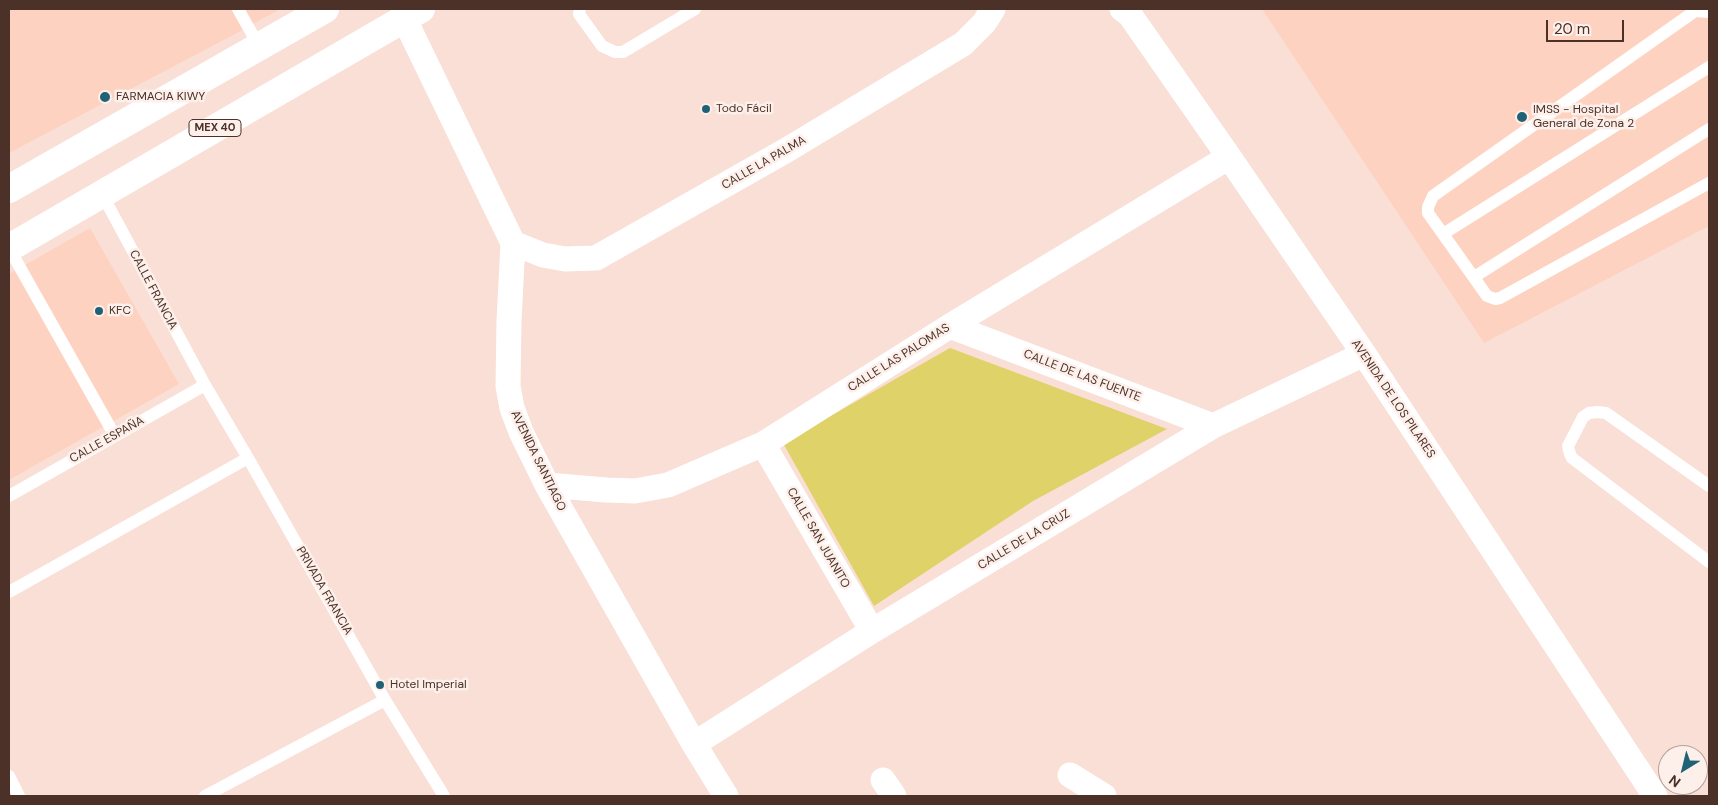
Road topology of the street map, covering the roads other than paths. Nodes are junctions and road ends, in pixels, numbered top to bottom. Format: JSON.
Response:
{"nodes":[{"id":1,"x":238,"y":9,"type":"edge"},
{"id":2,"x":325,"y":9,"type":"edge"},
{"id":3,"x":580,"y":9,"type":"edge"},
{"id":4,"x":694,"y":9,"type":"edge"},
{"id":5,"x":993,"y":9,"type":"edge"},
{"id":6,"x":1122,"y":9,"type":"edge"},
{"id":7,"x":1695,"y":10,"type":"edge"},
{"id":8,"x":1709,"y":12,"type":"edge"},
{"id":9,"x":412,"y":14,"type":"edge"},
{"id":10,"x":259,"y":46,"type":"junction"},
{"id":11,"x":1709,"y":67,"type":"edge"},
{"id":12,"x":1709,"y":130,"type":"edge"},
{"id":13,"x":1229,"y":157,"type":"junction"},
{"id":14,"x":1709,"y":183,"type":"edge"},
{"id":15,"x":9,"y":189,"type":"edge"},
{"id":16,"x":102,"y":194,"type":"junction"},
{"id":17,"x":1443,"y":234,"type":"junction"},
{"id":18,"x":513,"y":243,"type":"junction"},
{"id":19,"x":9,"y":248,"type":"edge"},
{"id":20,"x":1474,"y":277,"type":"junction"},
{"id":21,"x":950,"y":326,"type":"junction"},
{"id":22,"x":1364,"y":354,"type":"junction"},
{"id":23,"x":205,"y":385,"type":"junction"},
{"id":24,"x":1213,"y":426,"type":"junction"},
{"id":25,"x":115,"y":436,"type":"junction"},
{"id":26,"x":763,"y":444,"type":"junction"},
{"id":27,"x":248,"y":458,"type":"junction"},
{"id":28,"x":547,"y":485,"type":"junction"},
{"id":29,"x":1709,"y":486,"type":"edge"},
{"id":30,"x":9,"y":496,"type":"edge"},
{"id":31,"x":1709,"y":562,"type":"edge"},
{"id":32,"x":9,"y":592,"type":"edge"},
{"id":33,"x":872,"y":631,"type":"junction"},
{"id":34,"x":386,"y":700,"type":"junction"},
{"id":35,"x":694,"y":744,"type":"junction"},
{"id":36,"x":1070,"y":775,"type":"dead end"},
{"id":37,"x":9,"y":776,"type":"edge"},
{"id":38,"x":20,"y":796,"type":"edge"},
{"id":39,"x":205,"y":796,"type":"edge"},
{"id":40,"x":444,"y":796,"type":"edge"},
{"id":41,"x":726,"y":796,"type":"edge"},
{"id":42,"x":1104,"y":796,"type":"edge"},
{"id":43,"x":1655,"y":796,"type":"edge"}],
"edges":[{"from":1,"to":10,"type":"lane"},
{"from":2,"to":10,"type":"main road"},
{"from":3,"to":4,"type":"lane"},
{"from":5,"to":18,"type":"street","name":"CALLE LA PALMA"},
{"from":6,"to":13,"type":"street","name":"AVENIDA DE LOS PILARES"},
{"from":7,"to":8,"type":"lane"},
{"from":7,"to":17,"type":"lane"},
{"from":9,"to":16,"type":"main road","number":"MEX 40"},
{"from":9,"to":18,"type":"street","name":"AVENIDA SANTIAGO"},
{"from":10,"to":15,"type":"main road"},
{"from":11,"to":17,"type":"lane"},
{"from":12,"to":20,"type":"lane"},
{"from":13,"to":21,"type":"street","name":"CALLE LAS PALOMAS"},
{"from":13,"to":22,"type":"street","name":"AVENIDA DE LOS PILARES"},
{"from":14,"to":20,"type":"lane"},
{"from":16,"to":19,"type":"main road","number":"MEX 40"},
{"from":16,"to":23,"type":"lane","name":"CALLE FRANCIA"},
{"from":17,"to":20,"type":"lane"},
{"from":18,"to":28,"type":"street","name":"AVENIDA SANTIAGO"},
{"from":19,"to":25,"type":"lane"},
{"from":21,"to":24,"type":"street","name":"CALLE DE LAS FUENTE"},
{"from":21,"to":26,"type":"street","name":"CALLE LAS PALOMAS"},
{"from":22,"to":24,"type":"street","name":"CALLE DE LA CRUZ"},
{"from":22,"to":43,"type":"street","name":"AVENIDA DE LOS PILARES"},
{"from":23,"to":25,"type":"lane","name":"CALLE ESPAÑA"},
{"from":23,"to":27,"type":"lane","name":"PRIVADA FRANCIA"},
{"from":24,"to":33,"type":"street","name":"CALLE DE LA CRUZ"},
{"from":25,"to":30,"type":"lane","name":"CALLE ESPAÑA"},
{"from":26,"to":28,"type":"street","name":"CALLE LAS PALOMAS"},
{"from":26,"to":33,"type":"street","name":"CALLE SAN JUANITO"},
{"from":27,"to":32,"type":"lane"},
{"from":27,"to":34,"type":"lane","name":"PRIVADA FRANCIA"},
{"from":28,"to":35,"type":"street","name":"AVENIDA SANTIAGO"},
{"from":29,"to":31,"type":"lane"},
{"from":33,"to":35,"type":"street","name":"CALLE DE LA CRUZ"},
{"from":34,"to":39,"type":"lane"},
{"from":34,"to":40,"type":"lane","name":"PRIVADA FRANCIA"},
{"from":35,"to":41,"type":"street","name":"AVENIDA SANTIAGO"},
{"from":36,"to":42,"type":"street"},
{"from":37,"to":38,"type":"lane"}]}
